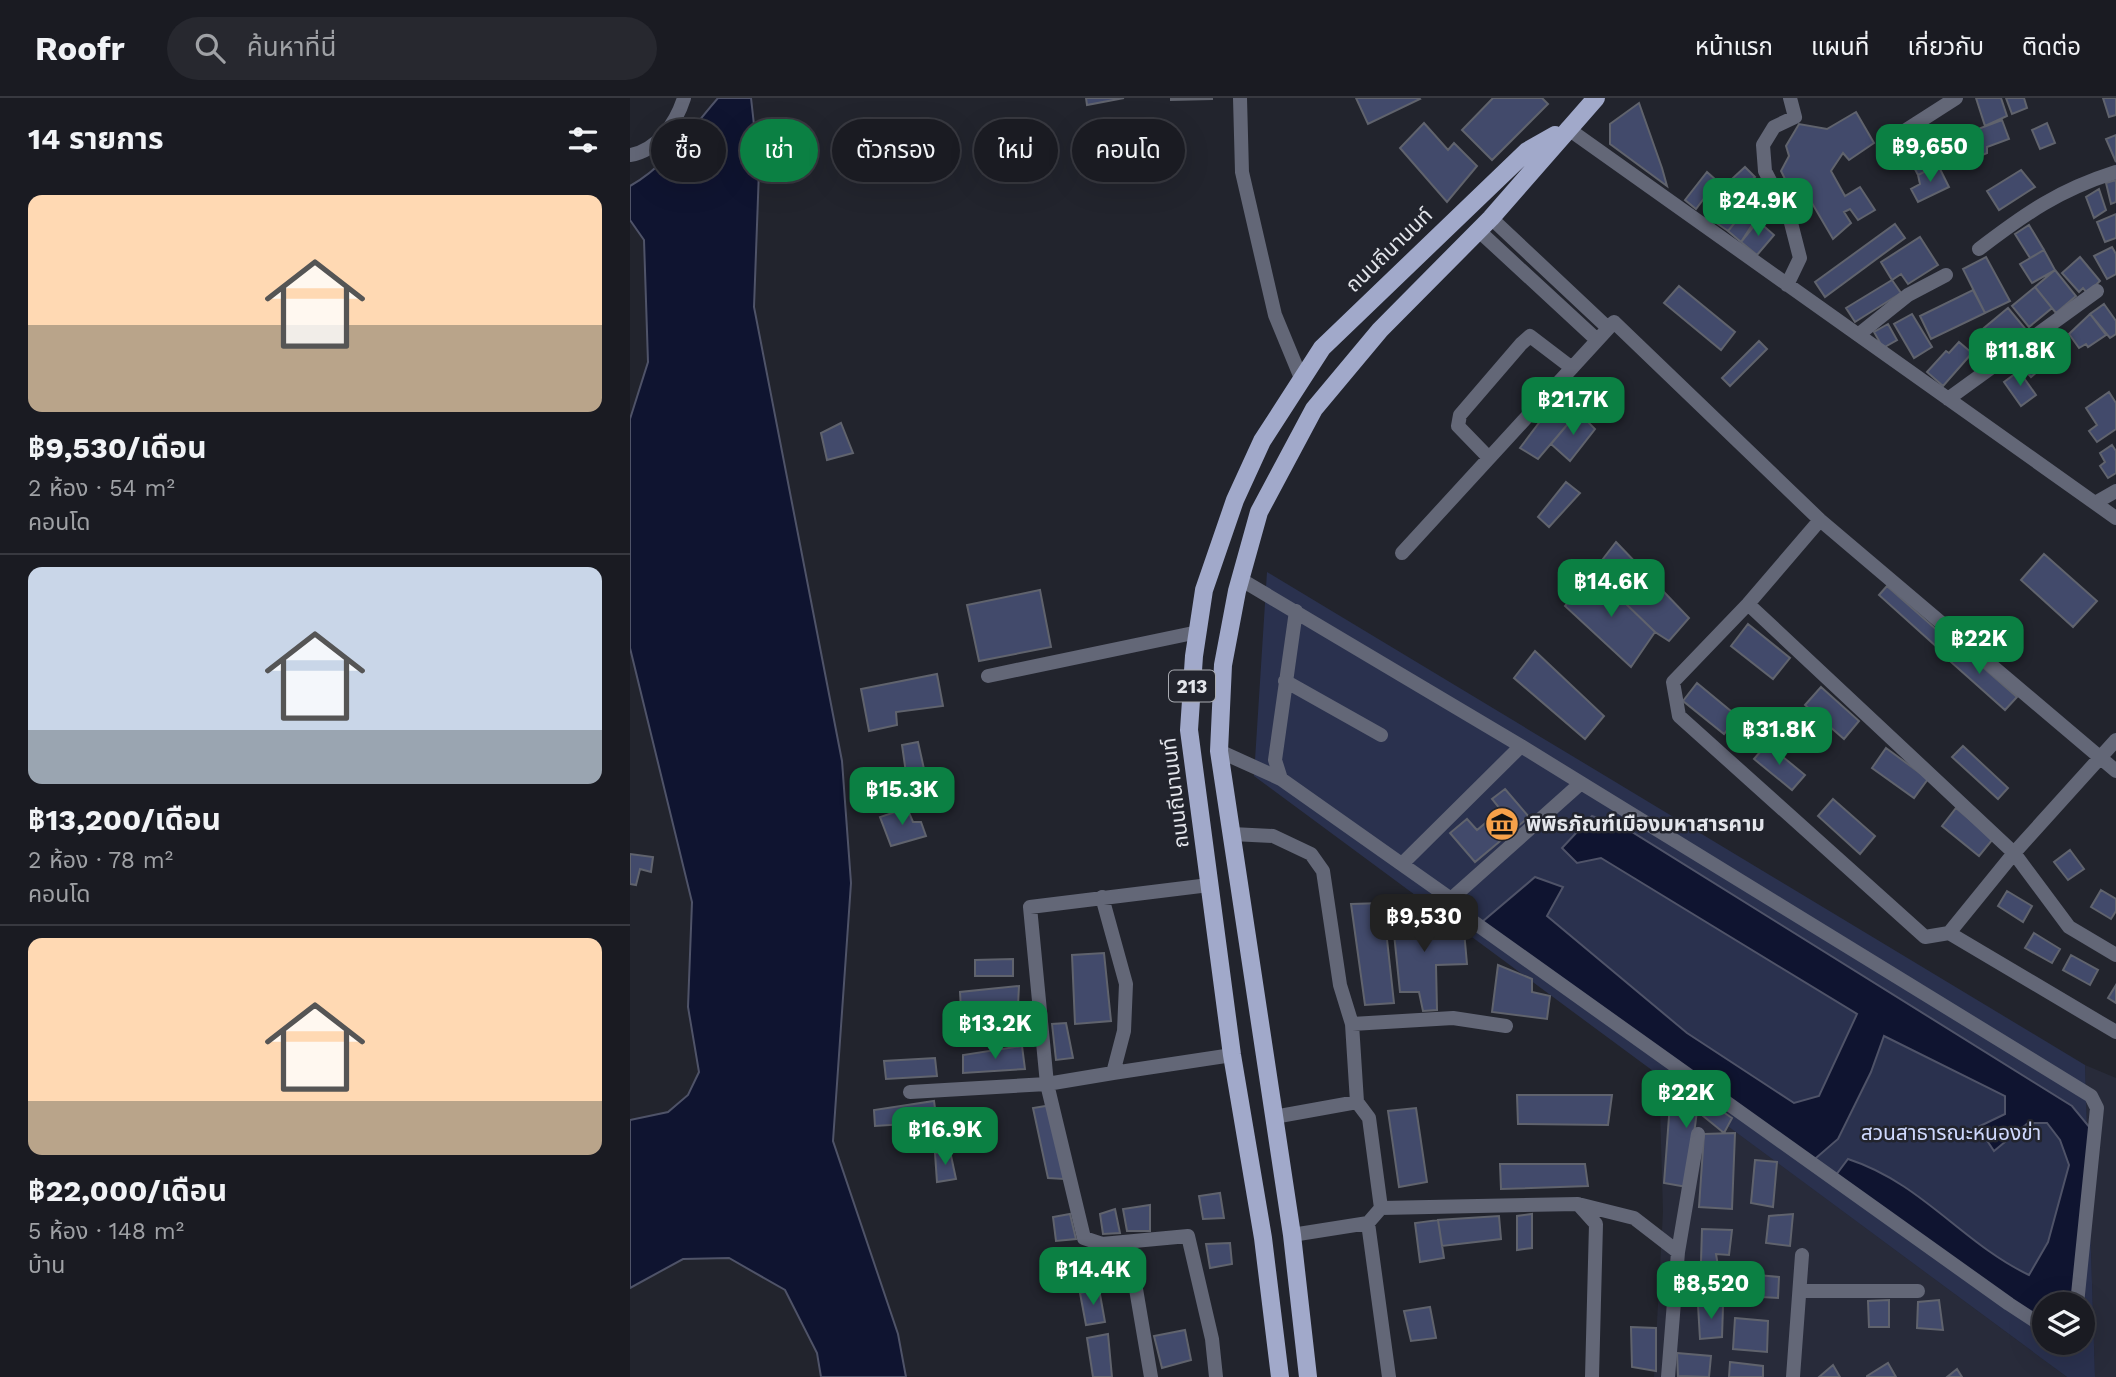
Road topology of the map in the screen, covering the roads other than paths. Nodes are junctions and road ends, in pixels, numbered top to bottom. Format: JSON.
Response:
{"nodes":[{"id":1,"x":684,"y":98,"type":"edge"},
{"id":2,"x":1240,"y":98,"type":"edge"},
{"id":3,"x":1596,"y":98,"type":"edge"},
{"id":4,"x":1790,"y":98,"type":"edge"},
{"id":5,"x":1956,"y":98,"type":"edge"},
{"id":6,"x":1567,"y":128,"type":"junction"},
{"id":7,"x":1889,"y":141,"type":"dead end"},
{"id":8,"x":630,"y":155,"type":"edge"},
{"id":9,"x":2116,"y":173,"type":"edge"},
{"id":10,"x":1485,"y":225,"type":"junction"},
{"id":11,"x":1440,"y":232,"type":"junction"},
{"id":12,"x":1979,"y":249,"type":"dead end"},
{"id":13,"x":1459,"y":251,"type":"junction"},
{"id":14,"x":1946,"y":275,"type":"dead end"},
{"id":15,"x":1787,"y":285,"type":"junction"},
{"id":16,"x":2097,"y":291,"type":"dead end"},
{"id":17,"x":1608,"y":328,"type":"junction"},
{"id":18,"x":1858,"y":335,"type":"junction"},
{"id":19,"x":1597,"y":340,"type":"junction"},
{"id":20,"x":1572,"y":368,"type":"junction"},
{"id":21,"x":1301,"y":378,"type":"junction"},
{"id":22,"x":1948,"y":399,"type":"junction"},
{"id":23,"x":1489,"y":458,"type":"junction"},
{"id":24,"x":2116,"y":491,"type":"edge"},
{"id":25,"x":2095,"y":503,"type":"junction"},
{"id":26,"x":2116,"y":518,"type":"edge"},
{"id":27,"x":1820,"y":520,"type":"junction"},
{"id":28,"x":1402,"y":552,"type":"dead end"},
{"id":29,"x":1240,"y":579,"type":"junction"},
{"id":30,"x":1748,"y":604,"type":"junction"},
{"id":31,"x":1296,"y":611,"type":"junction"},
{"id":32,"x":1198,"y":632,"type":"junction"},
{"id":33,"x":988,"y":676,"type":"dead end"},
{"id":34,"x":1285,"y":681,"type":"junction"},
{"id":35,"x":1381,"y":735,"type":"dead end"},
{"id":36,"x":2116,"y":740,"type":"edge"},
{"id":37,"x":1521,"y":746,"type":"junction"},
{"id":38,"x":1219,"y":751,"type":"junction"},
{"id":39,"x":2102,"y":759,"type":"junction"},
{"id":40,"x":2116,"y":771,"type":"edge"},
{"id":41,"x":1281,"y":779,"type":"junction"},
{"id":42,"x":1581,"y":783,"type":"junction"},
{"id":43,"x":1232,"y":834,"type":"junction"},
{"id":44,"x":2014,"y":853,"type":"junction"},
{"id":45,"x":1402,"y":864,"type":"junction"},
{"id":46,"x":1209,"y":885,"type":"junction"},
{"id":47,"x":1102,"y":897,"type":"junction"},
{"id":48,"x":1451,"y":899,"type":"junction"},
{"id":49,"x":1949,"y":933,"type":"junction"},
{"id":50,"x":2116,"y":955,"type":"edge"},
{"id":51,"x":1352,"y":1024,"type":"junction"},
{"id":52,"x":1506,"y":1026,"type":"dead end"},
{"id":53,"x":2116,"y":1032,"type":"edge"},
{"id":54,"x":1232,"y":1055,"type":"junction"},
{"id":55,"x":1112,"y":1073,"type":"junction"},
{"id":56,"x":1047,"y":1084,"type":"junction"},
{"id":57,"x":910,"y":1092,"type":"dead end"},
{"id":58,"x":1357,"y":1102,"type":"junction"},
{"id":59,"x":1274,"y":1117,"type":"junction"},
{"id":60,"x":1698,"y":1134,"type":"dead end"},
{"id":61,"x":1578,"y":1204,"type":"junction"},
{"id":62,"x":1381,"y":1208,"type":"junction"},
{"id":63,"x":1368,"y":1223,"type":"junction"},
{"id":64,"x":1292,"y":1235,"type":"junction"},
{"id":65,"x":1263,"y":1238,"type":"junction"},
{"id":66,"x":1128,"y":1242,"type":"junction"},
{"id":67,"x":1678,"y":1252,"type":"junction"},
{"id":68,"x":1802,"y":1255,"type":"dead end"},
{"id":69,"x":1800,"y":1291,"type":"junction"},
{"id":70,"x":1918,"y":1291,"type":"dead end"},
{"id":71,"x":2078,"y":1292,"type":"edge"},
{"id":72,"x":2032,"y":1319,"type":"edge"},
{"id":73,"x":1151,"y":1377,"type":"edge"},
{"id":74,"x":1216,"y":1377,"type":"edge"},
{"id":75,"x":1280,"y":1377,"type":"edge"},
{"id":76,"x":1308,"y":1377,"type":"edge"},
{"id":77,"x":1390,"y":1377,"type":"edge"},
{"id":78,"x":1592,"y":1377,"type":"edge"},
{"id":79,"x":1668,"y":1377,"type":"edge"},
{"id":80,"x":1793,"y":1377,"type":"edge"}],
"edges":[{"from":1,"to":8,"type":"street"},
{"from":2,"to":21,"type":"street"},
{"from":3,"to":6,"type":"main road","name":"ถนนถีนานนท์","number":"213"},
{"from":4,"to":15,"type":"street"},
{"from":5,"to":7,"type":"street"},
{"from":6,"to":10,"type":"main road","name":"ถนนถีนานนท์","number":"213"},
{"from":6,"to":11,"type":"main road","name":"ถนนถีนานนท์","number":"213"},
{"from":6,"to":15,"type":"street"},
{"from":9,"to":12,"type":"street"},
{"from":10,"to":13,"type":"main road","name":"ถนนถีนานนท์","number":"213"},
{"from":10,"to":17,"type":"street"},
{"from":10,"to":19,"type":"street"},
{"from":11,"to":13,"type":"main road"},
{"from":11,"to":21,"type":"main road","name":"ถนนถีนานนท์","number":"213"},
{"from":13,"to":29,"type":"main road","name":"ถนนถีนานนท์","number":"213"},
{"from":14,"to":18,"type":"street"},
{"from":15,"to":18,"type":"street"},
{"from":16,"to":22,"type":"street"},
{"from":17,"to":19,"type":"street"},
{"from":17,"to":27,"type":"street"},
{"from":18,"to":22,"type":"street"},
{"from":19,"to":20,"type":"street"},
{"from":20,"to":23,"type":"street"},
{"from":20,"to":23,"type":"street"},
{"from":21,"to":32,"type":"main road","name":"ถนนถีนานนท์","number":"213"},
{"from":22,"to":25,"type":"street"},
{"from":23,"to":28,"type":"street"},
{"from":24,"to":25,"type":"street"},
{"from":25,"to":26,"type":"street"},
{"from":27,"to":30,"type":"street"},
{"from":27,"to":39,"type":"street"},
{"from":29,"to":31,"type":"street"},
{"from":29,"to":38,"type":"main road","name":"ถนนถีนานนท์","number":"213"},
{"from":30,"to":44,"type":"street"},
{"from":30,"to":49,"type":"street"},
{"from":31,"to":34,"type":"street"},
{"from":31,"to":37,"type":"street"},
{"from":32,"to":33,"type":"street"},
{"from":32,"to":46,"type":"main road","name":"ถนนถีนานนท์","number":"213"},
{"from":34,"to":35,"type":"street"},
{"from":34,"to":41,"type":"street"},
{"from":36,"to":39,"type":"street"},
{"from":37,"to":42,"type":"street"},
{"from":37,"to":45,"type":"street"},
{"from":38,"to":41,"type":"street"},
{"from":38,"to":43,"type":"main road","name":"ถนนถีนานนท์","number":"213"},
{"from":39,"to":40,"type":"street"},
{"from":39,"to":44,"type":"street"},
{"from":41,"to":45,"type":"street"},
{"from":42,"to":48,"type":"street"},
{"from":42,"to":71,"type":"street"},
{"from":43,"to":51,"type":"street"},
{"from":43,"to":59,"type":"main road","name":"ถนนถีนานนท์","number":"213"},
{"from":44,"to":49,"type":"street"},
{"from":44,"to":50,"type":"street"},
{"from":45,"to":48,"type":"street"},
{"from":46,"to":47,"type":"street"},
{"from":46,"to":54,"type":"main road","name":"ถนนถีนานนท์","number":"213"},
{"from":47,"to":55,"type":"street"},
{"from":47,"to":56,"type":"street"},
{"from":48,"to":72,"type":"street"},
{"from":49,"to":53,"type":"street"},
{"from":51,"to":52,"type":"street"},
{"from":51,"to":58,"type":"street"},
{"from":54,"to":55,"type":"street"},
{"from":54,"to":65,"type":"main road","name":"ถนนถีนานนท์","number":"213"},
{"from":55,"to":56,"type":"street"},
{"from":56,"to":57,"type":"street"},
{"from":56,"to":66,"type":"street"},
{"from":58,"to":59,"type":"street"},
{"from":58,"to":62,"type":"street"},
{"from":59,"to":64,"type":"main road","name":"ถนนถีนานนท์","number":"213"},
{"from":60,"to":67,"type":"street"},
{"from":61,"to":62,"type":"street"},
{"from":61,"to":67,"type":"street"},
{"from":61,"to":78,"type":"street"},
{"from":62,"to":63,"type":"street"},
{"from":63,"to":64,"type":"street"},
{"from":63,"to":77,"type":"street"},
{"from":64,"to":65,"type":"main road"},
{"from":64,"to":76,"type":"main road","name":"ถนนถีนานนท์","number":"213"},
{"from":65,"to":75,"type":"main road","name":"ถนนถีนานนท์","number":"213"},
{"from":66,"to":73,"type":"street"},
{"from":66,"to":74,"type":"street"},
{"from":67,"to":79,"type":"street"},
{"from":68,"to":69,"type":"street"},
{"from":69,"to":70,"type":"street"},
{"from":69,"to":80,"type":"street"}]}
